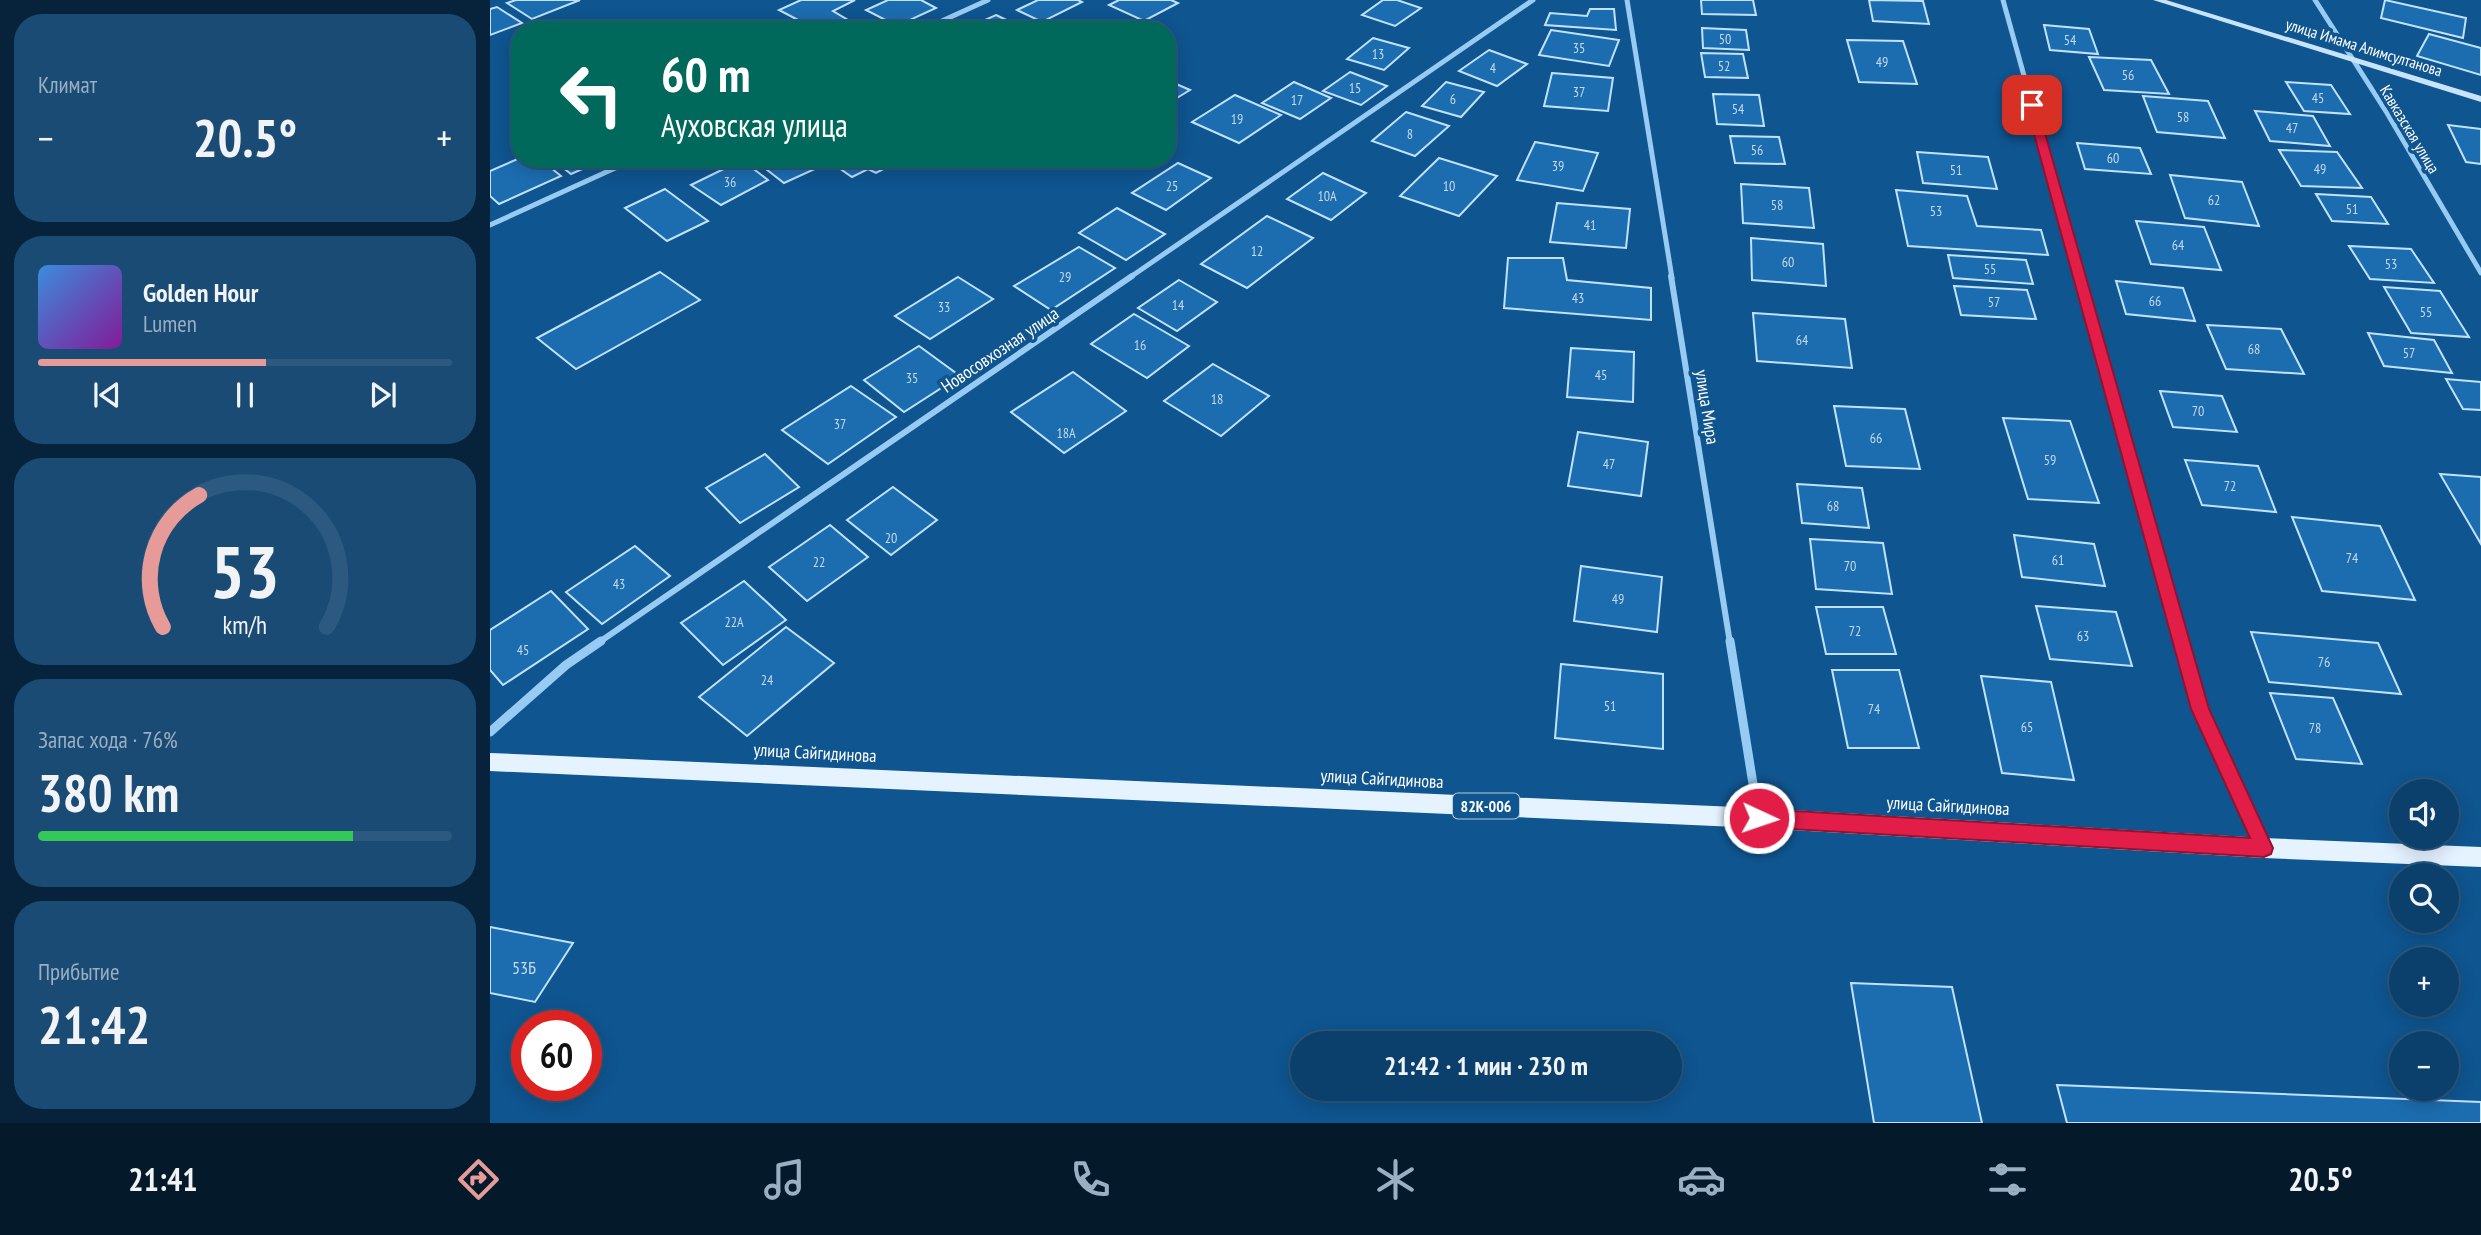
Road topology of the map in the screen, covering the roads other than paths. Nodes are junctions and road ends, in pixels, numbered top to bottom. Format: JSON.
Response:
{"nodes":[{"id":1,"x":988,"y":0,"type":"edge"},
{"id":2,"x":1534,"y":0,"type":"edge"},
{"id":3,"x":1627,"y":0,"type":"edge"},
{"id":4,"x":2003,"y":0,"type":"edge"},
{"id":5,"x":2157,"y":0,"type":"edge"},
{"id":6,"x":2315,"y":0,"type":"edge"},
{"id":7,"x":942,"y":21,"type":"edge"},
{"id":8,"x":2353,"y":60,"type":"junction"},
{"id":9,"x":2481,"y":99,"type":"edge"},
{"id":10,"x":615,"y":168,"type":"edge"},
{"id":11,"x":490,"y":225,"type":"edge"},
{"id":12,"x":2481,"y":273,"type":"edge"},
{"id":13,"x":490,"y":732,"type":"edge"},
{"id":14,"x":490,"y":762,"type":"edge"},
{"id":15,"x":1759,"y":818,"type":"junction"},
{"id":16,"x":2264,"y":848,"type":"junction"},
{"id":17,"x":2481,"y":857,"type":"edge"}],
"edges":[{"from":1,"to":7,"type":"street"},
{"from":2,"to":13,"type":"street","name":"Новосовхозная улица"},
{"from":3,"to":15,"type":"street","name":"улица Мира"},
{"from":4,"to":16,"type":"street"},
{"from":5,"to":8,"type":"main road","name":"улица Имама Алимсултанова"},
{"from":6,"to":8,"type":"street","name":"Кавказская улица"},
{"from":8,"to":9,"type":"main road","name":"улица Имама Алимсултанова"},
{"from":8,"to":12,"type":"street","name":"Кавказская улица"},
{"from":10,"to":11,"type":"street"},
{"from":14,"to":15,"type":"main road","name":"улица Сайгидинова","number":"82К-006"},
{"from":15,"to":16,"type":"main road","name":"улица Сайгидинова","number":"82К-006"},
{"from":16,"to":17,"type":"main road","name":"улица Сайгидинова","number":"82К-006"}]}
